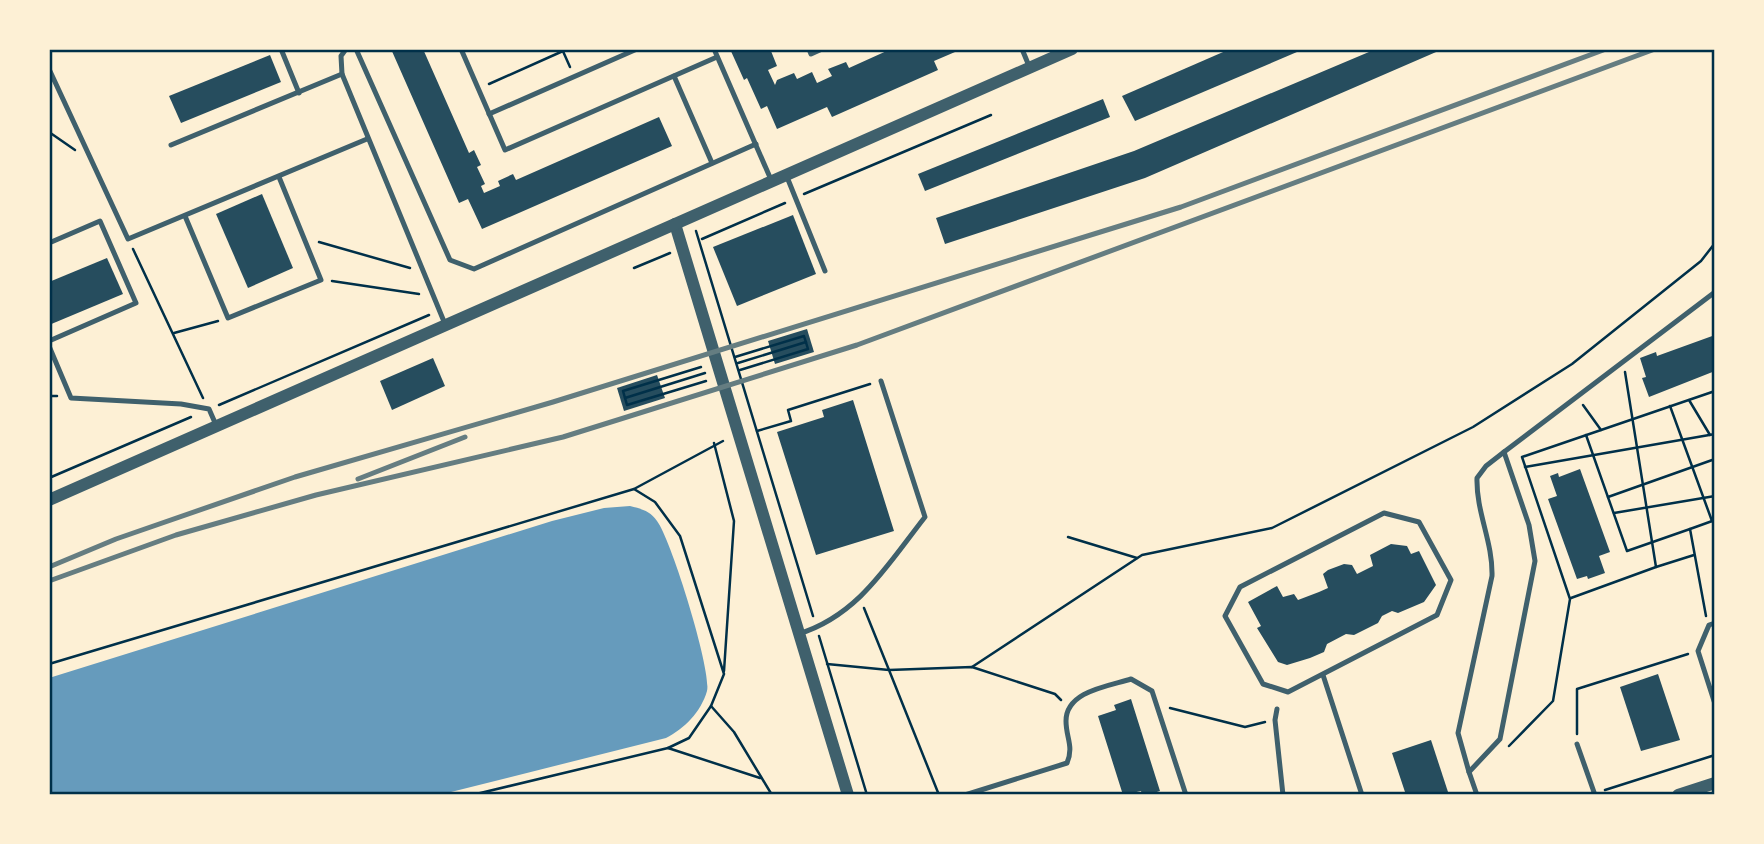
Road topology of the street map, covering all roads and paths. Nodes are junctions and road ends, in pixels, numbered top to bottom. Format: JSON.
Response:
{"nodes":[{"id":1,"x":281,"y":49,"type":"edge"},
{"id":2,"x":346,"y":49,"type":"edge"},
{"id":3,"x":356,"y":49,"type":"edge"},
{"id":4,"x":461,"y":49,"type":"edge"},
{"id":5,"x":637,"y":49,"type":"edge"},
{"id":6,"x":714,"y":49,"type":"edge"},
{"id":7,"x":809,"y":49,"type":"edge"},
{"id":8,"x":822,"y":49,"type":"edge"},
{"id":9,"x":1023,"y":49,"type":"edge"},
{"id":10,"x":1072,"y":49,"type":"edge"},
{"id":11,"x":562,"y":50,"type":"edge"},
{"id":12,"x":717,"y":57,"type":"junction"},
{"id":13,"x":568,"y":62,"type":"dead end"},
{"id":14,"x":1030,"y":67,"type":"junction"},
{"id":15,"x":49,"y":69,"type":"edge"},
{"id":16,"x":342,"y":74,"type":"junction"},
{"id":17,"x":674,"y":76,"type":"junction"},
{"id":18,"x":478,"y":89,"type":"junction"},
{"id":19,"x":299,"y":93,"type":"junction"},
{"id":20,"x":489,"y":114,"type":"junction"},
{"id":21,"x":991,"y":115,"type":"dead end"},
{"id":22,"x":49,"y":132,"type":"edge"},
{"id":23,"x":368,"y":139,"type":"junction"},
{"id":24,"x":756,"y":144,"type":"junction"},
{"id":25,"x":171,"y":145,"type":"dead end"},
{"id":26,"x":92,"y":162,"type":"junction"},
{"id":27,"x":712,"y":163,"type":"junction"},
{"id":28,"x":786,"y":175,"type":"junction"},
{"id":29,"x":279,"y":177,"type":"junction"},
{"id":30,"x":772,"y":182,"type":"junction"},
{"id":31,"x":796,"y":198,"type":"junction"},
{"id":32,"x":186,"y":216,"type":"junction"},
{"id":33,"x":691,"y":217,"type":"junction"},
{"id":34,"x":675,"y":224,"type":"junction"},
{"id":35,"x":304,"y":238,"type":"junction"},
{"id":36,"x":128,"y":239,"type":"junction"},
{"id":37,"x":701,"y":240,"type":"junction"},
{"id":38,"x":49,"y":243,"type":"edge"},
{"id":39,"x":1715,"y":243,"type":"edge"},
{"id":40,"x":684,"y":247,"type":"junction"},
{"id":41,"x":634,"y":268,"type":"dead end"},
{"id":42,"x":825,"y":271,"type":"dead end"},
{"id":43,"x":423,"y":272,"type":"junction"},
{"id":44,"x":321,"y":280,"type":"junction"},
{"id":45,"x":1715,"y":292,"type":"edge"},
{"id":46,"x":433,"y":296,"type":"junction"},
{"id":47,"x":439,"y":311,"type":"junction"},
{"id":48,"x":228,"y":318,"type":"junction"},
{"id":49,"x":445,"y":324,"type":"junction"},
{"id":50,"x":173,"y":333,"type":"junction"},
{"id":51,"x":806,"y":342,"type":"junction"},
{"id":52,"x":49,"y":343,"type":"edge"},
{"id":53,"x":772,"y":353,"type":"dead end"},
{"id":54,"x":735,"y":357,"type":"junction"},
{"id":55,"x":1623,"y":362,"type":"junction"},
{"id":56,"x":701,"y":367,"type":"dead end"},
{"id":57,"x":739,"y":370,"type":"junction"},
{"id":58,"x":706,"y":381,"type":"dead end"},
{"id":59,"x":881,"y":381,"type":"joint"},
{"id":60,"x":195,"y":382,"type":"dead end"},
{"id":61,"x":661,"y":387,"type":"dead end"},
{"id":62,"x":1715,"y":391,"type":"edge"},
{"id":63,"x":1577,"y":397,"type":"junction"},
{"id":64,"x":625,"y":398,"type":"junction"},
{"id":65,"x":1689,"y":400,"type":"junction"},
{"id":66,"x":1670,"y":406,"type":"junction"},
{"id":67,"x":209,"y":410,"type":"junction"},
{"id":68,"x":1632,"y":419,"type":"junction"},
{"id":69,"x":216,"y":425,"type":"junction"},
{"id":70,"x":1601,"y":430,"type":"junction"},
{"id":71,"x":757,"y":431,"type":"junction"},
{"id":72,"x":1715,"y":434,"type":"edge"},
{"id":73,"x":1586,"y":435,"type":"junction"},
{"id":74,"x":1710,"y":435,"type":"junction"},
{"id":75,"x":1682,"y":440,"type":"junction"},
{"id":76,"x":723,"y":441,"type":"dead end"},
{"id":77,"x":714,"y":443,"type":"junction"},
{"id":78,"x":1637,"y":448,"type":"junction"},
{"id":79,"x":1504,"y":452,"type":"junction"},
{"id":80,"x":1594,"y":456,"type":"junction"},
{"id":81,"x":1715,"y":459,"type":"edge"},
{"id":82,"x":1525,"y":467,"type":"junction"},
{"id":83,"x":1692,"y":467,"type":"junction"},
{"id":84,"x":49,"y":478,"type":"edge"},
{"id":85,"x":1643,"y":485,"type":"junction"},
{"id":86,"x":634,"y":489,"type":"junction"},
{"id":87,"x":1715,"y":496,"type":"edge"},
{"id":88,"x":1608,"y":497,"type":"junction"},
{"id":89,"x":1703,"y":498,"type":"junction"},
{"id":90,"x":49,"y":500,"type":"edge"},
{"id":91,"x":1647,"y":508,"type":"junction"},
{"id":92,"x":1614,"y":513,"type":"junction"},
{"id":93,"x":1713,"y":520,"type":"edge"},
{"id":94,"x":1690,"y":529,"type":"junction"},
{"id":95,"x":1068,"y":537,"type":"dead end"},
{"id":96,"x":1652,"y":542,"type":"junction"},
{"id":97,"x":1694,"y":555,"type":"junction"},
{"id":98,"x":1137,"y":558,"type":"junction"},
{"id":99,"x":1656,"y":567,"type":"junction"},
{"id":100,"x":1570,"y":599,"type":"junction"},
{"id":101,"x":860,"y":600,"type":"junction"},
{"id":102,"x":1712,"y":624,"type":"edge"},
{"id":103,"x":817,"y":628,"type":"junction"},
{"id":104,"x":799,"y":634,"type":"junction"},
{"id":105,"x":1698,"y":651,"type":"junction"},
{"id":106,"x":49,"y":664,"type":"edge"},
{"id":107,"x":827,"y":664,"type":"junction"},
{"id":108,"x":972,"y":667,"type":"junction"},
{"id":109,"x":889,"y":670,"type":"junction"},
{"id":110,"x":724,"y":674,"type":"junction"},
{"id":111,"x":1323,"y":675,"type":"junction"},
{"id":112,"x":1715,"y":704,"type":"edge"},
{"id":113,"x":711,"y":706,"type":"junction"},
{"id":114,"x":1069,"y":707,"type":"junction"},
{"id":115,"x":1174,"y":709,"type":"dead end"},
{"id":116,"x":1277,"y":709,"type":"dead end"},
{"id":117,"x":1275,"y":720,"type":"junction"},
{"id":118,"x":1577,"y":744,"type":"joint"},
{"id":119,"x":1508,"y":747,"type":"dead end"},
{"id":120,"x":668,"y":748,"type":"junction"},
{"id":121,"x":1715,"y":755,"type":"edge"},
{"id":122,"x":1469,"y":772,"type":"junction"},
{"id":123,"x":760,"y":778,"type":"junction"},
{"id":124,"x":1715,"y":783,"type":"edge"},
{"id":125,"x":1595,"y":794,"type":"edge"},
{"id":126,"x":472,"y":795,"type":"edge"},
{"id":127,"x":772,"y":795,"type":"edge"},
{"id":128,"x":848,"y":795,"type":"edge"},
{"id":129,"x":867,"y":795,"type":"edge"},
{"id":130,"x":939,"y":795,"type":"edge"},
{"id":131,"x":965,"y":795,"type":"edge"},
{"id":132,"x":1186,"y":795,"type":"edge"},
{"id":133,"x":1283,"y":795,"type":"edge"},
{"id":134,"x":1362,"y":795,"type":"edge"},
{"id":135,"x":1477,"y":795,"type":"edge"},
{"id":136,"x":1678,"y":795,"type":"edge"}],
"edges":[{"from":1,"to":19,"type":"lane"},
{"from":2,"to":16,"type":"lane"},
{"from":3,"to":27,"type":"lane"},
{"from":4,"to":18,"type":"lane"},
{"from":5,"to":20,"type":"lane"},
{"from":6,"to":12,"type":"lane"},
{"from":7,"to":8,"type":"lane"},
{"from":9,"to":14,"type":"lane"},
{"from":10,"to":14,"type":"street"},
{"from":11,"to":13,"type":"path"},
{"from":11,"to":18,"type":"path"},
{"from":12,"to":17,"type":"lane"},
{"from":12,"to":24,"type":"lane"},
{"from":14,"to":28,"type":"street"},
{"from":15,"to":26,"type":"lane"},
{"from":16,"to":19,"type":"lane"},
{"from":16,"to":23,"type":"lane"},
{"from":17,"to":20,"type":"lane"},
{"from":17,"to":27,"type":"lane"},
{"from":18,"to":20,"type":"lane"},
{"from":19,"to":25,"type":"lane"},
{"from":21,"to":31,"type":"path"},
{"from":22,"to":26,"type":"path"},
{"from":23,"to":29,"type":"lane"},
{"from":23,"to":43,"type":"lane"},
{"from":24,"to":27,"type":"lane"},
{"from":24,"to":30,"type":"lane"},
{"from":26,"to":36,"type":"lane"},
{"from":28,"to":30,"type":"street"},
{"from":28,"to":31,"type":"lane"},
{"from":29,"to":32,"type":"lane"},
{"from":29,"to":35,"type":"lane"},
{"from":30,"to":33,"type":"street"},
{"from":31,"to":37,"type":"path"},
{"from":31,"to":42,"type":"lane"},
{"from":32,"to":36,"type":"lane"},
{"from":32,"to":48,"type":"lane"},
{"from":33,"to":34,"type":"street"},
{"from":33,"to":37,"type":"path"},
{"from":34,"to":40,"type":"street"},
{"from":34,"to":49,"type":"street"},
{"from":35,"to":43,"type":"path"},
{"from":35,"to":44,"type":"lane"},
{"from":36,"to":50,"type":"path"},
{"from":37,"to":40,"type":"path"},
{"from":37,"to":54,"type":"path"},
{"from":38,"to":52,"type":"lane"},
{"from":39,"to":98,"type":"path"},
{"from":40,"to":41,"type":"path"},
{"from":40,"to":104,"type":"street"},
{"from":43,"to":46,"type":"lane"},
{"from":44,"to":46,"type":"path"},
{"from":44,"to":48,"type":"lane"},
{"from":45,"to":55,"type":"lane"},
{"from":46,"to":47,"type":"lane"},
{"from":47,"to":49,"type":"lane"},
{"from":47,"to":67,"type":"path"},
{"from":48,"to":50,"type":"path"},
{"from":49,"to":69,"type":"street"},
{"from":50,"to":60,"type":"path"},
{"from":51,"to":53,"type":"path"},
{"from":51,"to":54,"type":"path"},
{"from":51,"to":57,"type":"path"},
{"from":52,"to":67,"type":"lane"},
{"from":54,"to":57,"type":"path"},
{"from":55,"to":63,"type":"lane"},
{"from":55,"to":68,"type":"path"},
{"from":56,"to":64,"type":"path"},
{"from":57,"to":71,"type":"path"},
{"from":58,"to":64,"type":"path"},
{"from":59,"to":71,"type":"path"},
{"from":59,"to":101,"type":"lane"},
{"from":61,"to":64,"type":"path"},
{"from":62,"to":65,"type":"path"},
{"from":63,"to":70,"type":"path"},
{"from":63,"to":79,"type":"lane"},
{"from":65,"to":66,"type":"path"},
{"from":65,"to":74,"type":"path"},
{"from":66,"to":68,"type":"path"},
{"from":66,"to":75,"type":"path"},
{"from":67,"to":69,"type":"lane"},
{"from":67,"to":84,"type":"path"},
{"from":68,"to":70,"type":"path"},
{"from":68,"to":78,"type":"path"},
{"from":69,"to":90,"type":"street"},
{"from":70,"to":73,"type":"path"},
{"from":71,"to":103,"type":"path"},
{"from":72,"to":74,"type":"path"},
{"from":73,"to":80,"type":"path"},
{"from":73,"to":82,"type":"path"},
{"from":74,"to":75,"type":"path"},
{"from":75,"to":78,"type":"path"},
{"from":75,"to":83,"type":"path"},
{"from":76,"to":77,"type":"path"},
{"from":77,"to":86,"type":"path"},
{"from":77,"to":110,"type":"path"},
{"from":78,"to":80,"type":"path"},
{"from":78,"to":85,"type":"path"},
{"from":79,"to":122,"type":"lane"},
{"from":79,"to":122,"type":"lane"},
{"from":80,"to":82,"type":"path"},
{"from":80,"to":88,"type":"path"},
{"from":81,"to":83,"type":"path"},
{"from":82,"to":100,"type":"path"},
{"from":83,"to":85,"type":"path"},
{"from":83,"to":89,"type":"path"},
{"from":85,"to":88,"type":"path"},
{"from":85,"to":91,"type":"path"},
{"from":86,"to":106,"type":"path"},
{"from":86,"to":110,"type":"path"},
{"from":87,"to":89,"type":"path"},
{"from":88,"to":92,"type":"path"},
{"from":89,"to":91,"type":"path"},
{"from":89,"to":93,"type":"path"},
{"from":91,"to":92,"type":"path"},
{"from":91,"to":96,"type":"path"},
{"from":92,"to":96,"type":"path"},
{"from":93,"to":94,"type":"path"},
{"from":94,"to":96,"type":"path"},
{"from":94,"to":97,"type":"path"},
{"from":95,"to":98,"type":"path"},
{"from":96,"to":99,"type":"path"},
{"from":97,"to":99,"type":"path"},
{"from":97,"to":102,"type":"path"},
{"from":98,"to":108,"type":"path"},
{"from":99,"to":100,"type":"path"},
{"from":100,"to":119,"type":"path"},
{"from":101,"to":103,"type":"lane"},
{"from":101,"to":109,"type":"path"},
{"from":102,"to":105,"type":"lane"},
{"from":103,"to":104,"type":"lane"},
{"from":103,"to":107,"type":"path"},
{"from":104,"to":128,"type":"street"},
{"from":105,"to":112,"type":"lane"},
{"from":105,"to":118,"type":"path"},
{"from":107,"to":109,"type":"path"},
{"from":107,"to":129,"type":"path"},
{"from":108,"to":109,"type":"path"},
{"from":108,"to":114,"type":"path"},
{"from":109,"to":130,"type":"path"},
{"from":110,"to":113,"type":"path"},
{"from":111,"to":111,"type":"lane"},
{"from":111,"to":134,"type":"lane"},
{"from":113,"to":120,"type":"path"},
{"from":113,"to":123,"type":"path"},
{"from":114,"to":131,"type":"lane"},
{"from":114,"to":132,"type":"lane"},
{"from":115,"to":117,"type":"path"},
{"from":116,"to":117,"type":"lane"},
{"from":117,"to":133,"type":"lane"},
{"from":118,"to":125,"type":"lane"},
{"from":120,"to":123,"type":"path"},
{"from":120,"to":126,"type":"path"},
{"from":121,"to":125,"type":"path"},
{"from":122,"to":135,"type":"lane"},
{"from":123,"to":127,"type":"path"},
{"from":124,"to":136,"type":"street"}]}
